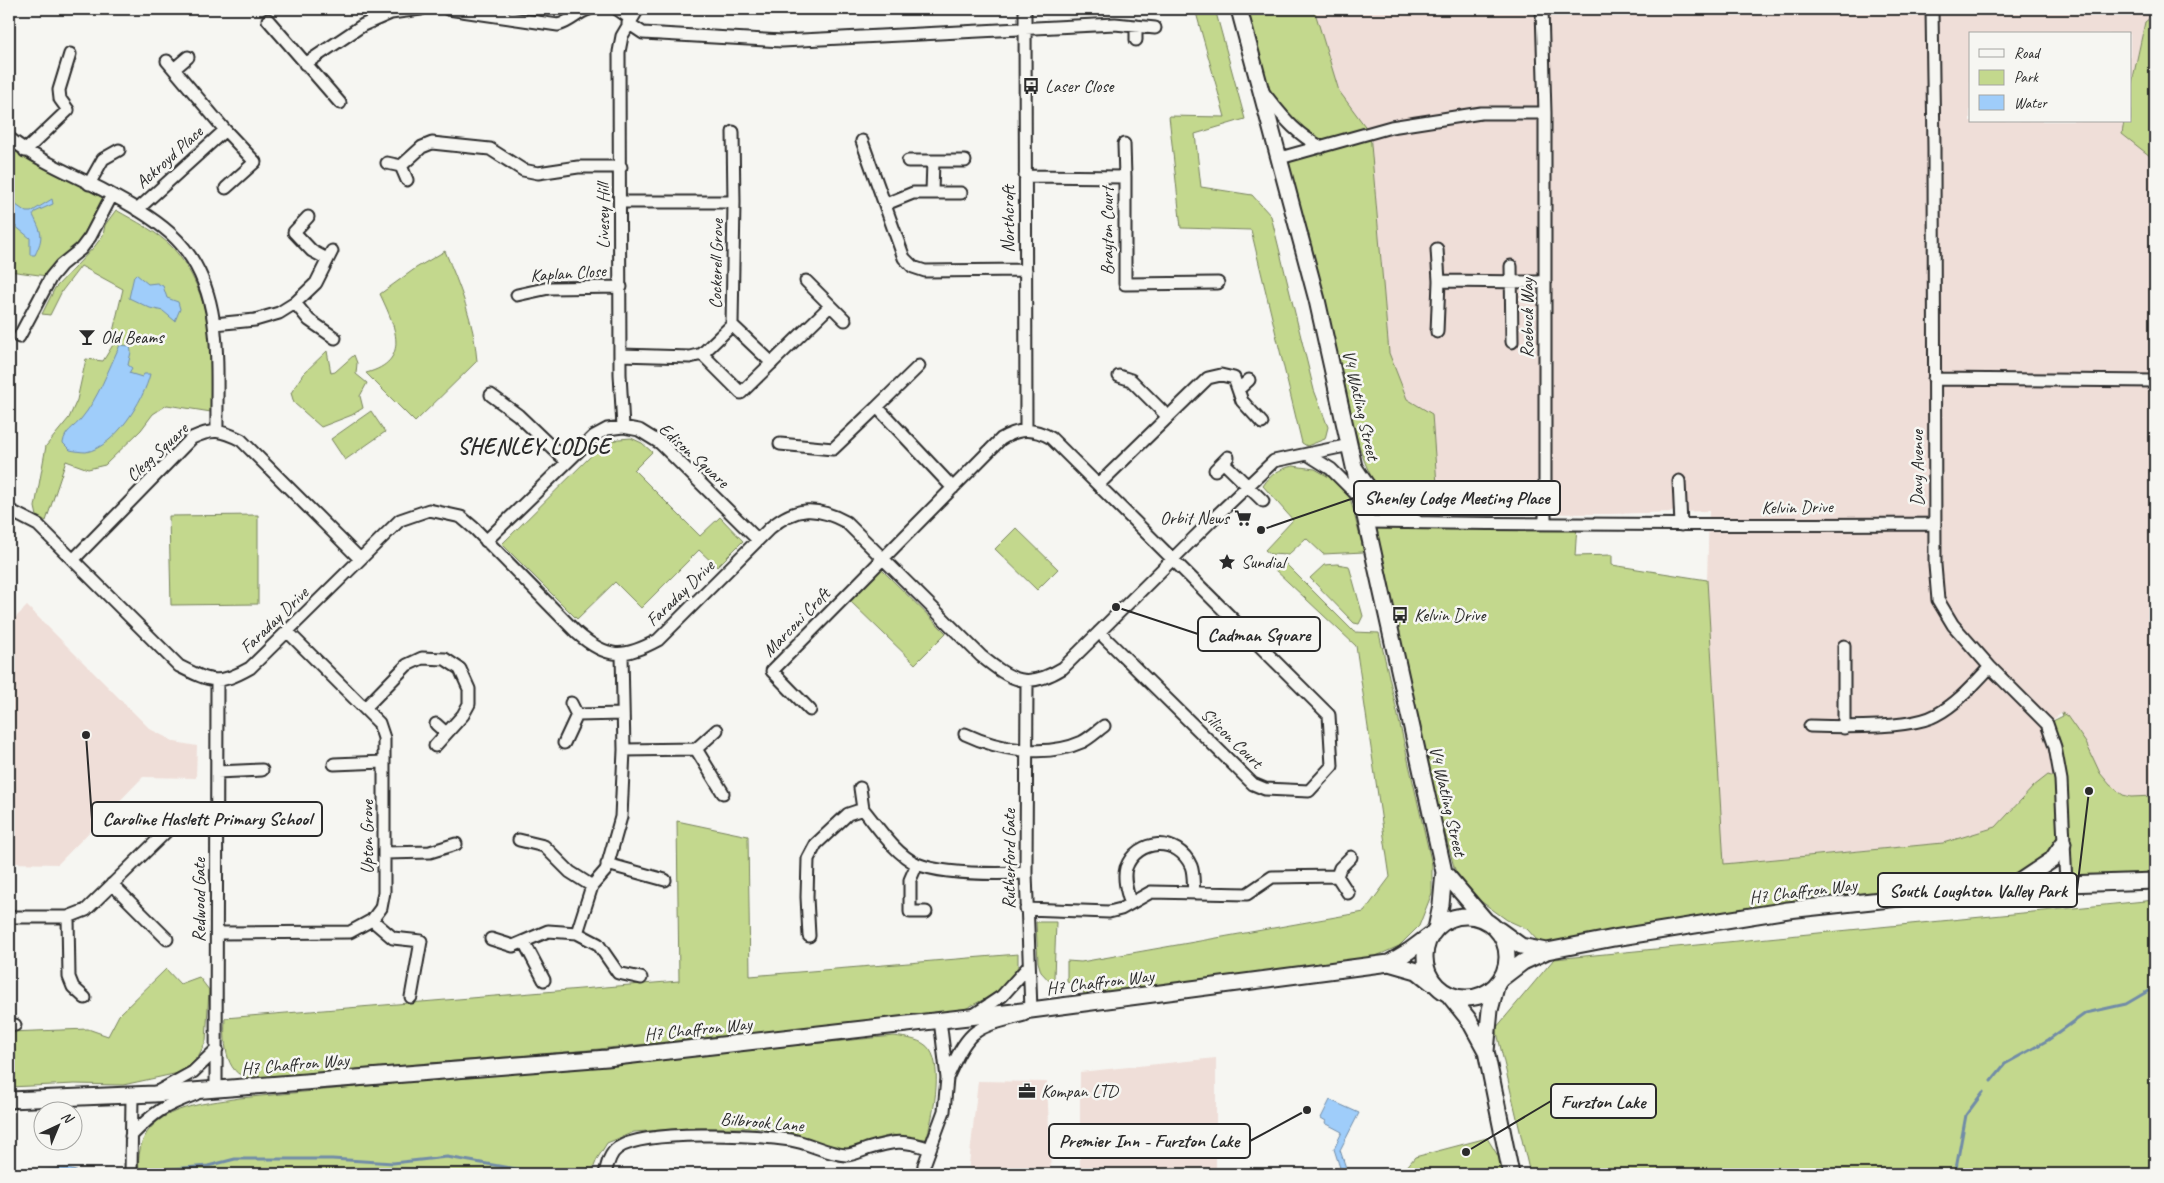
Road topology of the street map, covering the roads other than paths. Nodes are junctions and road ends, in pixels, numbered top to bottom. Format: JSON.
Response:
{"nodes":[{"id":1,"x":421,"y":9,"type":"edge"},
{"id":2,"x":448,"y":9,"type":"edge"},
{"id":3,"x":589,"y":9,"type":"edge"},
{"id":4,"x":617,"y":9,"type":"edge"},
{"id":5,"x":1025,"y":9,"type":"edge"},
{"id":6,"x":1239,"y":9,"type":"edge"},
{"id":7,"x":1542,"y":9,"type":"edge"},
{"id":8,"x":1932,"y":9,"type":"edge"},
{"id":9,"x":632,"y":17,"type":"edge"},
{"id":10,"x":268,"y":20,"type":"dead end"},
{"id":11,"x":1136,"y":26,"type":"junction"},
{"id":12,"x":1155,"y":28,"type":"dead end"},
{"id":13,"x":1025,"y":29,"type":"junction"},
{"id":14,"x":1136,"y":40,"type":"dead end"},
{"id":15,"x":70,"y":54,"type":"dead end"},
{"id":16,"x":188,"y":57,"type":"dead end"},
{"id":17,"x":305,"y":64,"type":"junction"},
{"id":18,"x":1261,"y":88,"type":"junction"},
{"id":19,"x":340,"y":103,"type":"dead end"},
{"id":20,"x":68,"y":110,"type":"junction"},
{"id":21,"x":1545,"y":113,"type":"junction"},
{"id":22,"x":76,"y":119,"type":"dead end"},
{"id":23,"x":226,"y":130,"type":"junction"},
{"id":24,"x":734,"y":132,"type":"dead end"},
{"id":25,"x":9,"y":138,"type":"edge"},
{"id":26,"x":862,"y":141,"type":"dead end"},
{"id":27,"x":1124,"y":144,"type":"dead end"},
{"id":28,"x":1321,"y":146,"type":"junction"},
{"id":29,"x":119,"y":150,"type":"dead end"},
{"id":30,"x":25,"y":151,"type":"junction"},
{"id":31,"x":1280,"y":158,"type":"junction"},
{"id":32,"x":908,"y":161,"type":"dead end"},
{"id":33,"x":965,"y":161,"type":"dead end"},
{"id":34,"x":933,"y":162,"type":"junction"},
{"id":35,"x":387,"y":163,"type":"dead end"},
{"id":36,"x":401,"y":166,"type":"junction"},
{"id":37,"x":621,"y":167,"type":"junction"},
{"id":38,"x":1026,"y":176,"type":"junction"},
{"id":39,"x":1124,"y":177,"type":"junction"},
{"id":40,"x":407,"y":180,"type":"dead end"},
{"id":41,"x":89,"y":184,"type":"junction"},
{"id":42,"x":226,"y":188,"type":"dead end"},
{"id":43,"x":932,"y":192,"type":"junction"},
{"id":44,"x":961,"y":193,"type":"dead end"},
{"id":45,"x":112,"y":195,"type":"junction"},
{"id":46,"x":621,"y":202,"type":"junction"},
{"id":47,"x":734,"y":202,"type":"junction"},
{"id":48,"x":886,"y":204,"type":"junction"},
{"id":49,"x":137,"y":210,"type":"junction"},
{"id":50,"x":308,"y":218,"type":"dead end"},
{"id":51,"x":294,"y":232,"type":"junction"},
{"id":52,"x":284,"y":240,"type":"dead end"},
{"id":53,"x":1437,"y":249,"type":"dead end"},
{"id":54,"x":1510,"y":266,"type":"dead end"},
{"id":55,"x":1026,"y":270,"type":"junction"},
{"id":56,"x":806,"y":281,"type":"dead end"},
{"id":57,"x":1439,"y":281,"type":"junction"},
{"id":58,"x":1218,"y":282,"type":"dead end"},
{"id":59,"x":1545,"y":282,"type":"junction"},
{"id":60,"x":1512,"y":283,"type":"junction"},
{"id":61,"x":621,"y":287,"type":"junction"},
{"id":62,"x":517,"y":296,"type":"dead end"},
{"id":63,"x":295,"y":303,"type":"junction"},
{"id":64,"x":830,"y":306,"type":"junction"},
{"id":65,"x":845,"y":320,"type":"dead end"},
{"id":66,"x":214,"y":324,"type":"junction"},
{"id":67,"x":732,"y":325,"type":"junction"},
{"id":68,"x":1437,"y":332,"type":"dead end"},
{"id":69,"x":19,"y":337,"type":"dead end"},
{"id":70,"x":335,"y":338,"type":"dead end"},
{"id":71,"x":1512,"y":342,"type":"dead end"},
{"id":72,"x":702,"y":354,"type":"junction"},
{"id":73,"x":620,"y":355,"type":"junction"},
{"id":74,"x":772,"y":363,"type":"junction"},
{"id":75,"x":918,"y":366,"type":"dead end"},
{"id":76,"x":1118,"y":376,"type":"dead end"},
{"id":77,"x":1934,"y":379,"type":"junction"},
{"id":78,"x":1249,"y":380,"type":"dead end"},
{"id":79,"x":2155,"y":381,"type":"edge"},
{"id":80,"x":1239,"y":389,"type":"junction"},
{"id":81,"x":491,"y":395,"type":"dead end"},
{"id":82,"x":877,"y":407,"type":"junction"},
{"id":83,"x":1168,"y":417,"type":"junction"},
{"id":84,"x":1262,"y":423,"type":"dead end"},
{"id":85,"x":622,"y":427,"type":"junction"},
{"id":86,"x":1026,"y":430,"type":"junction"},
{"id":87,"x":217,"y":431,"type":"junction"},
{"id":88,"x":780,"y":444,"type":"dead end"},
{"id":89,"x":1350,"y":445,"type":"junction"},
{"id":90,"x":1306,"y":454,"type":"junction"},
{"id":91,"x":566,"y":462,"type":"junction"},
{"id":92,"x":1222,"y":463,"type":"dead end"},
{"id":93,"x":1355,"y":465,"type":"junction"},
{"id":94,"x":1679,"y":481,"type":"dead end"},
{"id":95,"x":1098,"y":485,"type":"junction"},
{"id":96,"x":1247,"y":485,"type":"junction"},
{"id":97,"x":954,"y":488,"type":"junction"},
{"id":98,"x":1263,"y":501,"type":"dead end"},
{"id":99,"x":1363,"y":501,"type":"junction"},
{"id":100,"x":9,"y":510,"type":"edge"},
{"id":101,"x":1368,"y":522,"type":"junction"},
{"id":102,"x":1420,"y":523,"type":"junction"},
{"id":103,"x":1545,"y":523,"type":"junction"},
{"id":104,"x":1935,"y":524,"type":"junction"},
{"id":105,"x":1681,"y":526,"type":"junction"},
{"id":106,"x":758,"y":540,"type":"junction"},
{"id":107,"x":486,"y":541,"type":"junction"},
{"id":108,"x":360,"y":559,"type":"junction"},
{"id":109,"x":1172,"y":559,"type":"junction"},
{"id":110,"x":73,"y":560,"type":"junction"},
{"id":111,"x":884,"y":560,"type":"junction"},
{"id":112,"x":288,"y":632,"type":"junction"},
{"id":113,"x":1099,"y":632,"type":"junction"},
{"id":114,"x":1844,"y":646,"type":"dead end"},
{"id":115,"x":622,"y":655,"type":"junction"},
{"id":116,"x":1990,"y":666,"type":"junction"},
{"id":117,"x":217,"y":681,"type":"junction"},
{"id":118,"x":1027,"y":682,"type":"junction"},
{"id":119,"x":571,"y":703,"type":"dead end"},
{"id":120,"x":365,"y":708,"type":"junction"},
{"id":121,"x":810,"y":710,"type":"dead end"},
{"id":122,"x":624,"y":714,"type":"junction"},
{"id":123,"x":577,"y":715,"type":"junction"},
{"id":124,"x":436,"y":724,"type":"dead end"},
{"id":125,"x":1104,"y":726,"type":"dead end"},
{"id":126,"x":1810,"y":726,"type":"dead end"},
{"id":127,"x":1844,"y":728,"type":"junction"},
{"id":128,"x":716,"y":730,"type":"dead end"},
{"id":129,"x":446,"y":733,"type":"junction"},
{"id":130,"x":965,"y":734,"type":"dead end"},
{"id":131,"x":564,"y":743,"type":"dead end"},
{"id":132,"x":435,"y":746,"type":"dead end"},
{"id":133,"x":696,"y":749,"type":"junction"},
{"id":134,"x":624,"y":750,"type":"junction"},
{"id":135,"x":1026,"y":750,"type":"junction"},
{"id":136,"x":384,"y":762,"type":"junction"},
{"id":137,"x":334,"y":764,"type":"dead end"},
{"id":138,"x":262,"y":770,"type":"dead end"},
{"id":139,"x":217,"y":772,"type":"junction"},
{"id":140,"x":860,"y":788,"type":"dead end"},
{"id":141,"x":723,"y":793,"type":"dead end"},
{"id":142,"x":862,"y":809,"type":"junction"},
{"id":143,"x":217,"y":816,"type":"junction"},
{"id":144,"x":520,"y":840,"type":"dead end"},
{"id":145,"x":456,"y":844,"type":"dead end"},
{"id":146,"x":2063,"y":844,"type":"junction"},
{"id":147,"x":385,"y":853,"type":"junction"},
{"id":148,"x":1351,"y":857,"type":"dead end"},
{"id":149,"x":607,"y":864,"type":"junction"},
{"id":150,"x":917,"y":864,"type":"junction"},
{"id":151,"x":1444,"y":872,"type":"junction"},
{"id":152,"x":1026,"y":873,"type":"junction"},
{"id":153,"x":1337,"y":876,"type":"junction"},
{"id":154,"x":665,"y":880,"type":"dead end"},
{"id":155,"x":2155,"y":881,"type":"edge"},
{"id":156,"x":112,"y":884,"type":"junction"},
{"id":157,"x":2066,"y":884,"type":"junction"},
{"id":158,"x":592,"y":886,"type":"junction"},
{"id":159,"x":2009,"y":888,"type":"junction"},
{"id":160,"x":1194,"y":892,"type":"junction"},
{"id":161,"x":1348,"y":893,"type":"dead end"},
{"id":162,"x":1130,"y":902,"type":"junction"},
{"id":163,"x":1026,"y":909,"type":"junction"},
{"id":164,"x":926,"y":912,"type":"dead end"},
{"id":165,"x":9,"y":917,"type":"edge"},
{"id":166,"x":68,"y":917,"type":"junction"},
{"id":167,"x":372,"y":920,"type":"junction"},
{"id":168,"x":1490,"y":924,"type":"junction"},
{"id":169,"x":1435,"y":931,"type":"junction"},
{"id":170,"x":217,"y":933,"type":"junction"},
{"id":171,"x":577,"y":933,"type":"junction"},
{"id":172,"x":809,"y":936,"type":"dead end"},
{"id":173,"x":167,"y":939,"type":"dead end"},
{"id":174,"x":491,"y":939,"type":"dead end"},
{"id":175,"x":524,"y":942,"type":"junction"},
{"id":176,"x":1547,"y":951,"type":"junction"},
{"id":177,"x":1388,"y":963,"type":"junction"},
{"id":178,"x":1028,"y":967,"type":"junction"},
{"id":179,"x":641,"y":978,"type":"dead end"},
{"id":180,"x":544,"y":980,"type":"dead end"},
{"id":181,"x":1499,"y":982,"type":"junction"},
{"id":182,"x":1436,"y":985,"type":"junction"},
{"id":183,"x":1449,"y":995,"type":"junction"},
{"id":184,"x":411,"y":997,"type":"dead end"},
{"id":185,"x":85,"y":998,"type":"dead end"},
{"id":186,"x":1038,"y":1009,"type":"junction"},
{"id":187,"x":970,"y":1017,"type":"junction"},
{"id":188,"x":940,"y":1020,"type":"junction"},
{"id":189,"x":217,"y":1049,"type":"junction"},
{"id":190,"x":1486,"y":1051,"type":"junction"},
{"id":191,"x":947,"y":1078,"type":"junction"},
{"id":192,"x":210,"y":1090,"type":"junction"},
{"id":193,"x":154,"y":1094,"type":"junction"},
{"id":194,"x":124,"y":1096,"type":"junction"},
{"id":195,"x":9,"y":1100,"type":"edge"},
{"id":196,"x":131,"y":1136,"type":"junction"},
{"id":197,"x":930,"y":1149,"type":"junction"},
{"id":198,"x":131,"y":1174,"type":"edge"},
{"id":199,"x":605,"y":1174,"type":"edge"},
{"id":200,"x":923,"y":1174,"type":"edge"},
{"id":201,"x":1512,"y":1174,"type":"edge"}],
"edges":[{"from":1,"to":17,"type":"street"},
{"from":2,"to":3,"type":"street"},
{"from":4,"to":9,"type":"street"},
{"from":5,"to":13,"type":"street","name":"Northcroft"},
{"from":6,"to":18,"type":"street","name":"V4 Watling Street"},
{"from":7,"to":21,"type":"street","name":"Roebuck Way"},
{"from":8,"to":77,"type":"street","name":"Davy Avenue"},
{"from":9,"to":13,"type":"street"},
{"from":9,"to":37,"type":"street","name":"Livesey Hill"},
{"from":10,"to":17,"type":"street"},
{"from":11,"to":12,"type":"street"},
{"from":11,"to":13,"type":"street"},
{"from":11,"to":14,"type":"street"},
{"from":13,"to":38,"type":"street","name":"Northcroft"},
{"from":15,"to":20,"type":"street"},
{"from":16,"to":23,"type":"street","name":"Ackroyd Place"},
{"from":17,"to":19,"type":"street"},
{"from":18,"to":28,"type":"street"},
{"from":18,"to":31,"type":"street","name":"V4 Watling Street"},
{"from":20,"to":22,"type":"street"},
{"from":20,"to":30,"type":"street"},
{"from":21,"to":28,"type":"street"},
{"from":21,"to":59,"type":"street","name":"Roebuck Way"},
{"from":23,"to":42,"type":"street","name":"Ackroyd Place"},
{"from":23,"to":49,"type":"street","name":"Ackroyd Place"},
{"from":24,"to":47,"type":"street","name":"Cockerell Grove"},
{"from":25,"to":30,"type":"street"},
{"from":26,"to":48,"type":"street"},
{"from":27,"to":39,"type":"street","name":"Brayton Court"},
{"from":28,"to":31,"type":"street"},
{"from":29,"to":41,"type":"street"},
{"from":30,"to":41,"type":"street"},
{"from":31,"to":89,"type":"street","name":"V4 Watling Street"},
{"from":32,"to":34,"type":"street"},
{"from":33,"to":34,"type":"street"},
{"from":34,"to":43,"type":"street"},
{"from":35,"to":36,"type":"street"},
{"from":36,"to":37,"type":"street"},
{"from":36,"to":40,"type":"street"},
{"from":37,"to":46,"type":"street","name":"Livesey Hill"},
{"from":38,"to":39,"type":"street","name":"Brayton Court"},
{"from":38,"to":55,"type":"street","name":"Northcroft"},
{"from":39,"to":58,"type":"street","name":"Brayton Court"},
{"from":41,"to":45,"type":"street"},
{"from":43,"to":44,"type":"street"},
{"from":43,"to":48,"type":"street"},
{"from":45,"to":49,"type":"street"},
{"from":45,"to":69,"type":"street"},
{"from":46,"to":47,"type":"street","name":"Cockerell Grove"},
{"from":46,"to":61,"type":"street","name":"Livesey Hill"},
{"from":47,"to":67,"type":"street","name":"Cockerell Grove"},
{"from":48,"to":55,"type":"street"},
{"from":49,"to":66,"type":"street"},
{"from":50,"to":51,"type":"street"},
{"from":51,"to":52,"type":"street"},
{"from":51,"to":63,"type":"street"},
{"from":53,"to":57,"type":"street"},
{"from":54,"to":60,"type":"street"},
{"from":55,"to":86,"type":"street","name":"Northcroft"},
{"from":56,"to":64,"type":"street"},
{"from":57,"to":60,"type":"street"},
{"from":57,"to":68,"type":"street"},
{"from":59,"to":60,"type":"street"},
{"from":59,"to":103,"type":"street","name":"Roebuck Way"},
{"from":60,"to":71,"type":"street"},
{"from":61,"to":62,"type":"street","name":"Kaplan Close"},
{"from":61,"to":73,"type":"street","name":"Livesey Hill"},
{"from":63,"to":66,"type":"street"},
{"from":63,"to":70,"type":"street"},
{"from":64,"to":65,"type":"street"},
{"from":64,"to":74,"type":"street"},
{"from":66,"to":87,"type":"street"},
{"from":67,"to":72,"type":"street","name":"Cockerell Grove"},
{"from":67,"to":74,"type":"street","name":"Cockerell Grove"},
{"from":72,"to":73,"type":"street"},
{"from":72,"to":74,"type":"street"},
{"from":73,"to":85,"type":"street","name":"Livesey Hill"},
{"from":75,"to":82,"type":"street"},
{"from":76,"to":83,"type":"street"},
{"from":77,"to":79,"type":"street"},
{"from":77,"to":104,"type":"street","name":"Davy Avenue"},
{"from":78,"to":80,"type":"street"},
{"from":80,"to":83,"type":"street"},
{"from":80,"to":84,"type":"street"},
{"from":81,"to":91,"type":"street"},
{"from":82,"to":88,"type":"street"},
{"from":82,"to":97,"type":"street"},
{"from":83,"to":95,"type":"street"},
{"from":85,"to":91,"type":"street"},
{"from":85,"to":106,"type":"street","name":"Edison Square"},
{"from":86,"to":95,"type":"street"},
{"from":86,"to":97,"type":"street"},
{"from":87,"to":108,"type":"street","name":"Clegg Square"},
{"from":87,"to":110,"type":"street","name":"Clegg Square"},
{"from":89,"to":90,"type":"street"},
{"from":89,"to":93,"type":"street","name":"V4 Watling Street"},
{"from":90,"to":96,"type":"street"},
{"from":90,"to":99,"type":"street"},
{"from":91,"to":107,"type":"street"},
{"from":92,"to":96,"type":"street"},
{"from":93,"to":99,"type":"street","name":"V4 Watling Street"},
{"from":93,"to":102,"type":"street","name":"Kelvin Drive"},
{"from":94,"to":105,"type":"street"},
{"from":95,"to":109,"type":"street"},
{"from":96,"to":98,"type":"street"},
{"from":96,"to":109,"type":"street"},
{"from":97,"to":111,"type":"street"},
{"from":99,"to":101,"type":"street","name":"V4 Watling Street"},
{"from":100,"to":110,"type":"street"},
{"from":101,"to":102,"type":"street","name":"Kelvin Drive"},
{"from":101,"to":151,"type":"street","name":"V4 Watling Street"},
{"from":102,"to":103,"type":"street","name":"Kelvin Drive"},
{"from":103,"to":105,"type":"street","name":"Kelvin Drive"},
{"from":104,"to":105,"type":"street","name":"Kelvin Drive"},
{"from":104,"to":116,"type":"street","name":"Davy Avenue"},
{"from":106,"to":111,"type":"street","name":"Faraday Drive"},
{"from":106,"to":115,"type":"street","name":"Faraday Drive"},
{"from":107,"to":108,"type":"street","name":"Faraday Drive"},
{"from":107,"to":115,"type":"street","name":"Faraday Drive"},
{"from":108,"to":112,"type":"street","name":"Faraday Drive"},
{"from":109,"to":113,"type":"street"},
{"from":109,"to":113,"type":"street","name":"Silicon Court"},
{"from":110,"to":117,"type":"street"},
{"from":111,"to":118,"type":"street","name":"Faraday Drive"},
{"from":111,"to":121,"type":"street","name":"Marconi Croft"},
{"from":112,"to":117,"type":"street","name":"Faraday Drive"},
{"from":112,"to":120,"type":"street","name":"Upton Grove"},
{"from":113,"to":118,"type":"street"},
{"from":114,"to":127,"type":"street"},
{"from":115,"to":122,"type":"street"},
{"from":116,"to":127,"type":"street"},
{"from":116,"to":146,"type":"street","name":"Davy Avenue"},
{"from":117,"to":139,"type":"street","name":"Redwood Gate"},
{"from":118,"to":135,"type":"street","name":"Rutherford Gate"},
{"from":119,"to":123,"type":"street"},
{"from":120,"to":129,"type":"street"},
{"from":120,"to":136,"type":"street","name":"Upton Grove"},
{"from":122,"to":123,"type":"street"},
{"from":122,"to":134,"type":"street"},
{"from":123,"to":131,"type":"street"},
{"from":124,"to":129,"type":"street"},
{"from":125,"to":135,"type":"street"},
{"from":126,"to":127,"type":"street"},
{"from":128,"to":133,"type":"street"},
{"from":129,"to":132,"type":"street"},
{"from":130,"to":135,"type":"street"},
{"from":133,"to":134,"type":"street"},
{"from":133,"to":141,"type":"street"},
{"from":134,"to":149,"type":"street"},
{"from":135,"to":152,"type":"street","name":"Rutherford Gate"},
{"from":136,"to":137,"type":"street"},
{"from":136,"to":147,"type":"street","name":"Upton Grove"},
{"from":138,"to":139,"type":"street"},
{"from":139,"to":143,"type":"street","name":"Redwood Gate"},
{"from":140,"to":142,"type":"street"},
{"from":142,"to":150,"type":"street"},
{"from":142,"to":172,"type":"street"},
{"from":143,"to":156,"type":"street"},
{"from":143,"to":170,"type":"street","name":"Redwood Gate"},
{"from":144,"to":158,"type":"street"},
{"from":145,"to":147,"type":"street"},
{"from":146,"to":157,"type":"street","name":"Davy Avenue"},
{"from":146,"to":159,"type":"street"},
{"from":147,"to":167,"type":"street","name":"Upton Grove"},
{"from":148,"to":153,"type":"street"},
{"from":149,"to":154,"type":"street"},
{"from":149,"to":158,"type":"street"},
{"from":150,"to":152,"type":"street"},
{"from":150,"to":164,"type":"street"},
{"from":151,"to":168,"type":"street","name":"V4 Watling Street"},
{"from":151,"to":169,"type":"street","name":"V4 Watling Street"},
{"from":152,"to":163,"type":"street","name":"Rutherford Gate"},
{"from":153,"to":160,"type":"street"},
{"from":153,"to":161,"type":"street"},
{"from":155,"to":157,"type":"street","name":"H7 Chaffron Way"},
{"from":156,"to":166,"type":"street"},
{"from":156,"to":173,"type":"street"},
{"from":157,"to":159,"type":"street","name":"H7 Chaffron Way"},
{"from":158,"to":171,"type":"street"},
{"from":159,"to":176,"type":"street","name":"H7 Chaffron Way"},
{"from":160,"to":162,"type":"street"},
{"from":160,"to":162,"type":"street"},
{"from":162,"to":163,"type":"street"},
{"from":163,"to":178,"type":"street","name":"Rutherford Gate"},
{"from":165,"to":166,"type":"street"},
{"from":166,"to":185,"type":"street"},
{"from":167,"to":170,"type":"street"},
{"from":167,"to":184,"type":"street"},
{"from":168,"to":169,"type":"street"},
{"from":168,"to":176,"type":"street","name":"H7 Chaffron Way"},
{"from":168,"to":181,"type":"street"},
{"from":169,"to":177,"type":"street","name":"H7 Chaffron Way"},
{"from":169,"to":182,"type":"street"},
{"from":170,"to":189,"type":"street","name":"Redwood Gate"},
{"from":171,"to":175,"type":"street"},
{"from":171,"to":179,"type":"street"},
{"from":174,"to":175,"type":"street"},
{"from":175,"to":180,"type":"street"},
{"from":176,"to":181,"type":"street","name":"H7 Chaffron Way"},
{"from":177,"to":182,"type":"street","name":"H7 Chaffron Way"},
{"from":177,"to":186,"type":"street","name":"H7 Chaffron Way"},
{"from":178,"to":186,"type":"street","name":"Rutherford Gate"},
{"from":178,"to":187,"type":"street"},
{"from":181,"to":183,"type":"street"},
{"from":181,"to":190,"type":"street"},
{"from":182,"to":183,"type":"street"},
{"from":183,"to":190,"type":"street"},
{"from":186,"to":187,"type":"street","name":"H7 Chaffron Way"},
{"from":186,"to":191,"type":"street"},
{"from":187,"to":188,"type":"street","name":"H7 Chaffron Way"},
{"from":188,"to":191,"type":"street"},
{"from":188,"to":192,"type":"street","name":"H7 Chaffron Way"},
{"from":189,"to":192,"type":"street","name":"Redwood Gate"},
{"from":189,"to":193,"type":"street"},
{"from":190,"to":201,"type":"street"},
{"from":191,"to":197,"type":"street"},
{"from":192,"to":193,"type":"street","name":"H7 Chaffron Way"},
{"from":192,"to":196,"type":"street"},
{"from":193,"to":194,"type":"street","name":"H7 Chaffron Way"},
{"from":194,"to":195,"type":"street","name":"H7 Chaffron Way"},
{"from":194,"to":196,"type":"street"},
{"from":196,"to":198,"type":"street"},
{"from":197,"to":199,"type":"street","name":"Bilbrook Lane"},
{"from":197,"to":200,"type":"street"}]}
